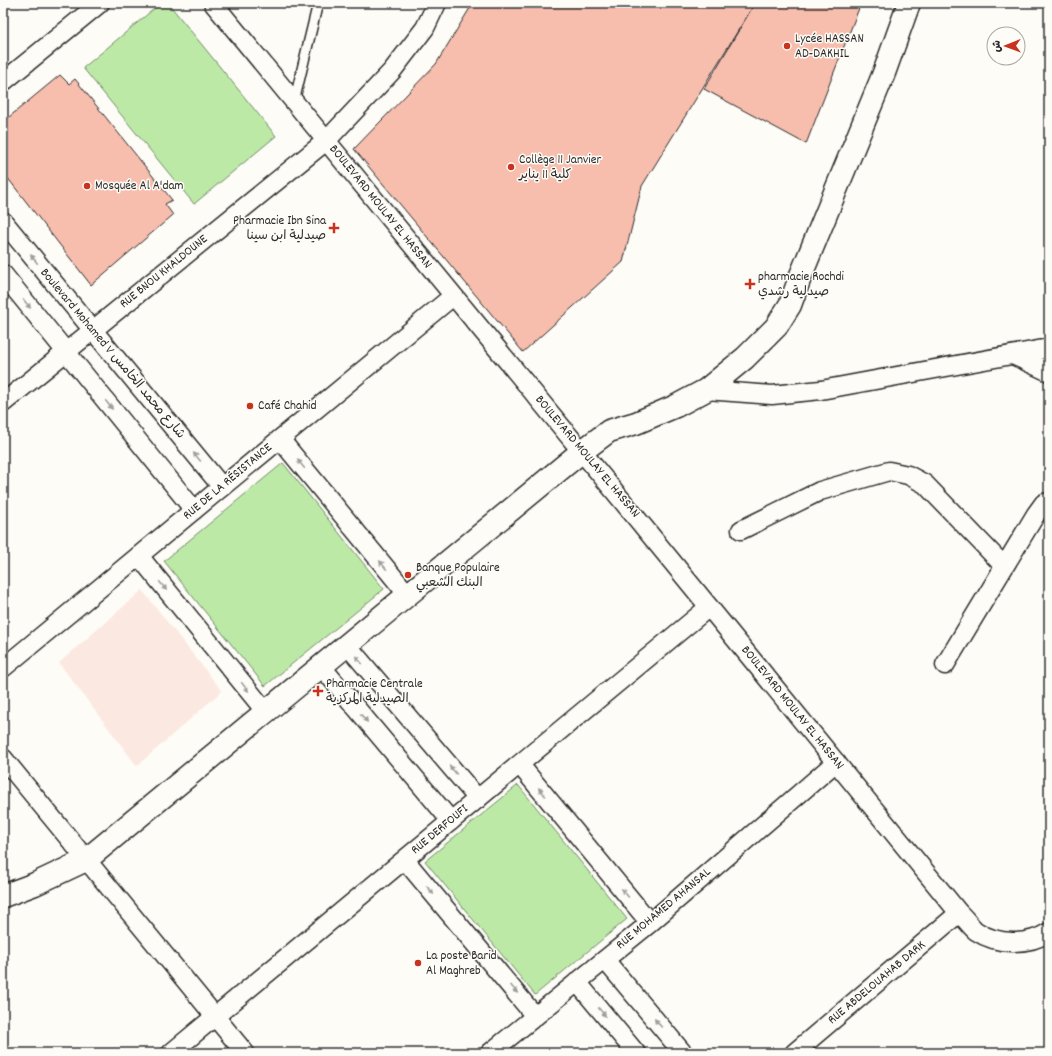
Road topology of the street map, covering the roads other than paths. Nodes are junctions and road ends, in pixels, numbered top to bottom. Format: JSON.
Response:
{"nodes":[{"id":1,"x":100,"y":3,"type":"edge"},
{"id":2,"x":213,"y":3,"type":"edge"},
{"id":3,"x":318,"y":3,"type":"edge"},
{"id":4,"x":437,"y":3,"type":"edge"},
{"id":5,"x":909,"y":3,"type":"edge"},
{"id":6,"x":3,"y":82,"type":"edge"},
{"id":7,"x":294,"y":102,"type":"junction"},
{"id":8,"x":326,"y":141,"type":"junction"},
{"id":9,"x":3,"y":222,"type":"edge"},
{"id":10,"x":3,"y":274,"type":"edge"},
{"id":11,"x":453,"y":296,"type":"junction"},
{"id":12,"x":92,"y":330,"type":"junction"},
{"id":13,"x":1049,"y":348,"type":"edge"},
{"id":14,"x":66,"y":352,"type":"junction"},
{"id":15,"x":1013,"y":355,"type":"junction"},
{"id":16,"x":1049,"y":372,"type":"edge"},
{"id":17,"x":706,"y":390,"type":"junction"},
{"id":18,"x":3,"y":403,"type":"edge"},
{"id":19,"x":280,"y":439,"type":"junction"},
{"id":20,"x":581,"y":452,"type":"junction"},
{"id":21,"x":222,"y":487,"type":"junction"},
{"id":22,"x":1049,"y":502,"type":"edge"},
{"id":23,"x":194,"y":510,"type":"junction"},
{"id":24,"x":741,"y":530,"type":"dead end"},
{"id":25,"x":138,"y":556,"type":"junction"},
{"id":26,"x":1004,"y":566,"type":"junction"},
{"id":27,"x":408,"y":595,"type":"junction"},
{"id":28,"x":709,"y":608,"type":"junction"},
{"id":29,"x":347,"y":645,"type":"junction"},
{"id":30,"x":945,"y":665,"type":"dead end"},
{"id":31,"x":321,"y":666,"type":"junction"},
{"id":32,"x":3,"y":668,"type":"edge"},
{"id":33,"x":266,"y":712,"type":"junction"},
{"id":34,"x":3,"y":758,"type":"edge"},
{"id":35,"x":836,"y":762,"type":"junction"},
{"id":36,"x":520,"y":765,"type":"junction"},
{"id":37,"x":478,"y":799,"type":"junction"},
{"id":38,"x":451,"y":821,"type":"junction"},
{"id":39,"x":86,"y":860,"type":"junction"},
{"id":40,"x":405,"y":860,"type":"junction"},
{"id":41,"x":3,"y":896,"type":"edge"},
{"id":42,"x":959,"y":912,"type":"junction"},
{"id":43,"x":650,"y":923,"type":"junction"},
{"id":44,"x":1049,"y":932,"type":"edge"},
{"id":45,"x":605,"y":960,"type":"junction"},
{"id":46,"x":577,"y":982,"type":"junction"},
{"id":47,"x":535,"y":1016,"type":"junction"},
{"id":48,"x":216,"y":1017,"type":"junction"},
{"id":49,"x":172,"y":1053,"type":"edge"},
{"id":50,"x":245,"y":1053,"type":"edge"},
{"id":51,"x":490,"y":1053,"type":"edge"},
{"id":52,"x":636,"y":1053,"type":"edge"},
{"id":53,"x":683,"y":1053,"type":"edge"},
{"id":54,"x":794,"y":1053,"type":"edge"}],
"edges":[{"from":1,"to":6,"type":"street"},
{"from":2,"to":7,"type":"street","name":"BOULEVARD MOULAY EL HASSAN"},
{"from":3,"to":7,"type":"lane"},
{"from":4,"to":8,"type":"street","name":"RUE BNOU KHALDOUNE"},
{"from":5,"to":17,"type":"main road"},
{"from":7,"to":8,"type":"street","name":"BOULEVARD MOULAY EL HASSAN"},
{"from":8,"to":11,"type":"street","name":"BOULEVARD MOULAY EL HASSAN"},
{"from":8,"to":12,"type":"street","name":"RUE BNOU KHALDOUNE"},
{"from":12,"to":9,"type":"street","name":"Boulevard Mohamed V شارع محمد الخامس","one_way":true},
{"from":10,"to":14,"type":"street","one_way":true},
{"from":11,"to":19,"type":"street","name":"RUE DE LA RÉSISTANCE"},
{"from":11,"to":20,"type":"street","name":"BOULEVARD MOULAY EL HASSAN"},
{"from":12,"to":14,"type":"street","name":"RUE BNOU KHALDOUNE"},
{"from":21,"to":12,"type":"street","name":"Boulevard Mohamed V شارع محمد الخامس","one_way":true},
{"from":13,"to":15,"type":"street"},
{"from":14,"to":18,"type":"street","name":"RUE BNOU KHALDOUNE"},
{"from":14,"to":23,"type":"street","one_way":true},
{"from":15,"to":16,"type":"street"},
{"from":15,"to":17,"type":"street"},
{"from":17,"to":20,"type":"main road"},
{"from":19,"to":21,"type":"street","name":"RUE DE LA RÉSISTANCE"},
{"from":27,"to":19,"type":"street","one_way":true},
{"from":20,"to":27,"type":"main road"},
{"from":20,"to":28,"type":"street","name":"BOULEVARD MOULAY EL HASSAN"},
{"from":21,"to":23,"type":"street","name":"RUE DE LA RÉSISTANCE"},
{"from":22,"to":26,"type":"street"},
{"from":23,"to":25,"type":"street","name":"RUE DE LA RÉSISTANCE"},
{"from":24,"to":26,"type":"street"},
{"from":25,"to":32,"type":"street","name":"RUE DE LA RÉSISTANCE"},
{"from":25,"to":33,"type":"street","one_way":true},
{"from":26,"to":30,"type":"street"},
{"from":27,"to":29,"type":"main road"},
{"from":28,"to":35,"type":"street","name":"BOULEVARD MOULAY EL HASSAN"},
{"from":28,"to":36,"type":"street","name":"RUE DERFOUFI"},
{"from":29,"to":31,"type":"main road"},
{"from":37,"to":29,"type":"street","one_way":true},
{"from":31,"to":33,"type":"main road"},
{"from":31,"to":38,"type":"street","one_way":true},
{"from":33,"to":39,"type":"main road"},
{"from":34,"to":39,"type":"street"},
{"from":35,"to":42,"type":"street","name":"BOULEVARD MOULAY EL HASSAN"},
{"from":35,"to":43,"type":"street","name":"RUE MOHAMED AHANSAL"},
{"from":36,"to":37,"type":"street","name":"RUE DERFOUFI"},
{"from":43,"to":36,"type":"street","one_way":true},
{"from":37,"to":38,"type":"street","name":"RUE DERFOUFI"},
{"from":38,"to":40,"type":"street","name":"RUE DERFOUFI"},
{"from":39,"to":41,"type":"main road"},
{"from":39,"to":48,"type":"street"},
{"from":40,"to":47,"type":"street","one_way":true},
{"from":40,"to":48,"type":"street","name":"RUE DERFOUFI"},
{"from":42,"to":44,"type":"street","name":"BOULEVARD MOULAY EL HASSAN"},
{"from":42,"to":54,"type":"street","name":"RUE ABDELOUAHAB DARK"},
{"from":43,"to":45,"type":"street","name":"RUE MOHAMED AHANSAL"},
{"from":45,"to":46,"type":"street","name":"RUE MOHAMED AHANSAL"},
{"from":53,"to":45,"type":"street","one_way":true},
{"from":46,"to":47,"type":"street","name":"RUE MOHAMED AHANSAL"},
{"from":46,"to":52,"type":"street","one_way":true},
{"from":47,"to":51,"type":"street","name":"RUE MOHAMED AHANSAL"},
{"from":48,"to":49,"type":"street","name":"RUE DERFOUFI"},
{"from":48,"to":50,"type":"street"}]}
